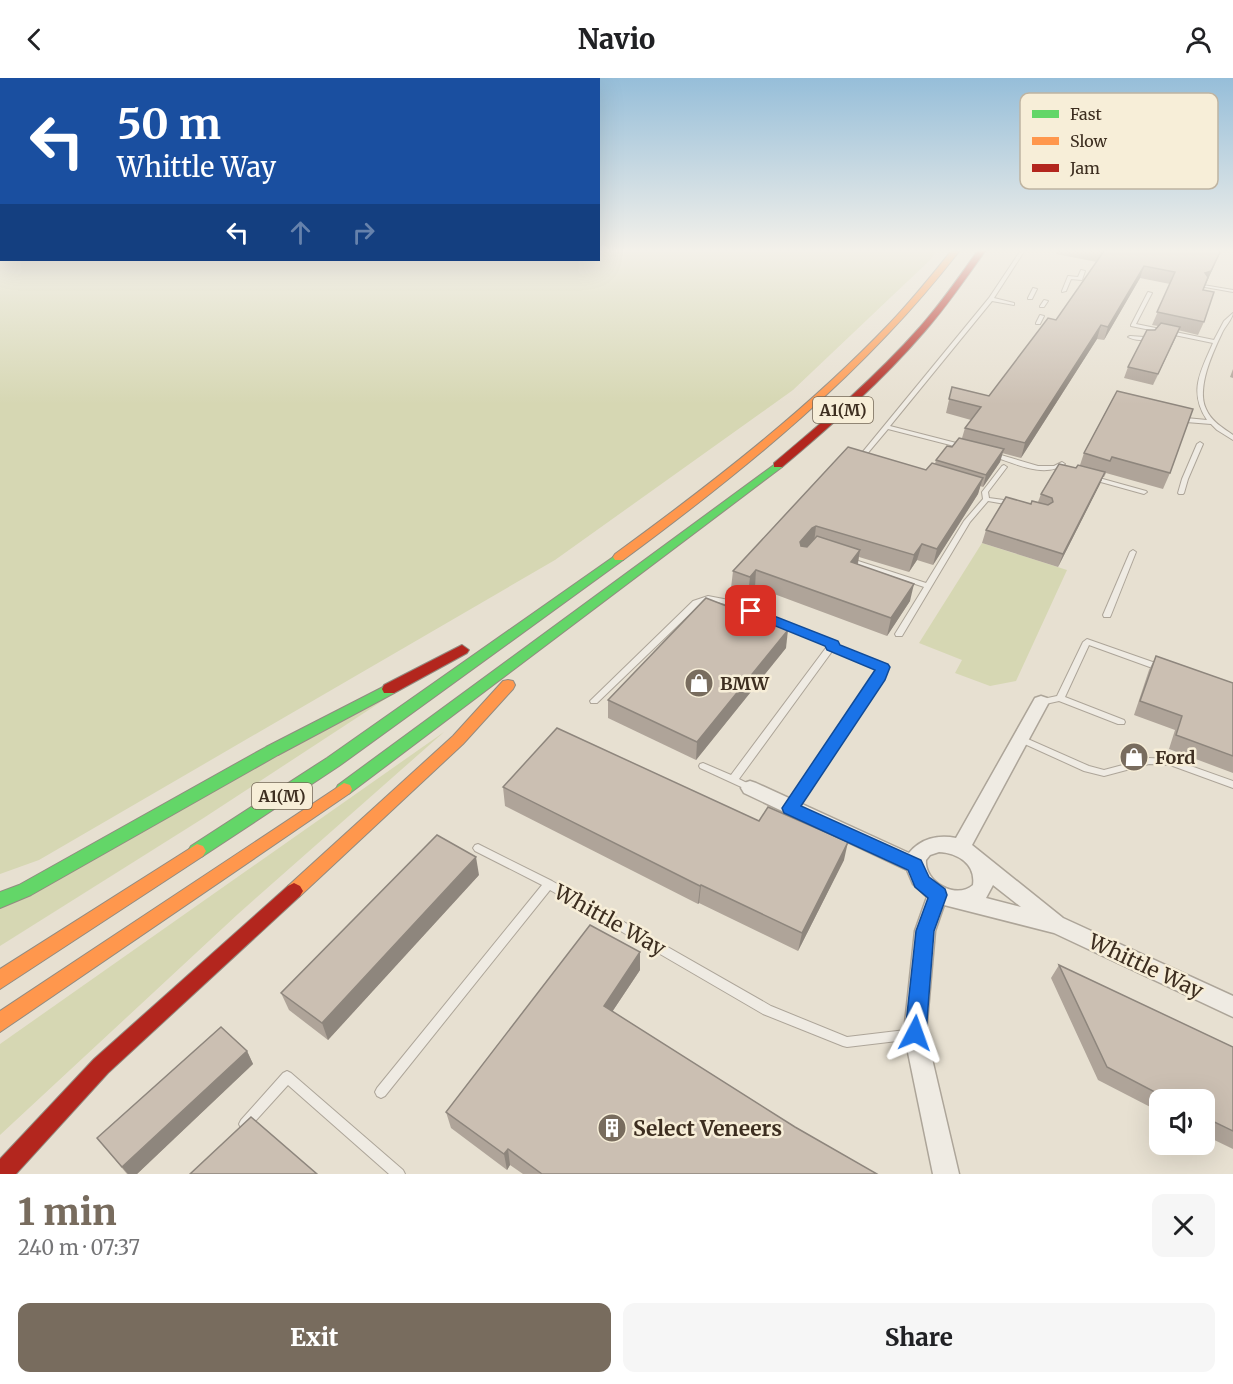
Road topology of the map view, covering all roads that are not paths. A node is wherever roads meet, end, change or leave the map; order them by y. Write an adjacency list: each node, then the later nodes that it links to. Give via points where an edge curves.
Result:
1 (912, 301): 33 (highway, A1(M), via 832,384 779,431 657,530)
2 (943, 301): 36 (highway, A1(M), via 866,390 807,443)
3 (989, 301): 17 (lane)
4 (1007, 301): 8 (lane, via 1013,302)
5 (1046, 301): 7 (lane)
6 (1146, 301): 12 (lane, via 1133,325)
7 (1042, 306)
8 (1009, 310)
9 (1233, 314): 14 (lane)
10 (1042, 316): 11 (lane)
11 (1038, 323)
12 (1154, 330): 13 (lane, via 1149,338); 14 (lane)
13 (1130, 337)
14 (1216, 342): 16 (lane, via 1198,389 1202,410)
15 (1186, 420): 16 (lane)
16 (1212, 422): 18 (lane)
17 (888, 427): 20 (lane); 22 (lane, via 864,456)
18 (1233, 438)
19 (1200, 444): 27 (lane)
20 (974, 449)
21 (985, 452): 24 (lane, via 1040,468 1059,466)
22 (874, 459)
23 (1004, 467): 28 (lane)
24 (1067, 471)
25 (1089, 477): 26 (lane)
26 (1144, 492)
27 (1181, 493)
28 (984, 494): 29 (lane); 32 (lane)
29 (1014, 504)
30 (1132, 552): 34 (lane)
31 (845, 558): 32 (lane)
32 (928, 586): 35 (lane)
33 (556, 600): 54 (highway, A1(M), via 272,751 25,890); 56 (highway, A1(M), via 333,762)
34 (1107, 615)
35 (899, 634)
36 (550, 639): 58 (highway, A1(M), via 359,779); 62 (highway, A1(M), via 458,740 101,1066)
37 (832, 647): 40 (lane, via 834,644 731,603 708,598 696,603); 45 (lane); 47 (lane, via 883,667)
38 (1166, 670): 39 (lane, via 1087,642)
39 (1060, 698): 41 (lane); 42 (lane)
40 (594, 701)
41 (1041, 702): 43 (street)
42 (1121, 722)
43 (1021, 739): 46 (lane, via 1104,773 1149,761 1171,762); 49 (street)
44 (703, 766): 45 (lane)
45 (741, 784): 47 (street)
46 (1233, 785)
47 (790, 808): 51 (street)
48 (478, 848): 52 (lane)
49 (960, 848): 50 (street, Whittle Way); 51 (street, via 948,844 929,846 921,850)
50 (978, 862): 53 (street, via 983,871 982,889 976,895); 55 (street, Whittle Way)
51 (915, 865): 53 (street, via 921,882)
52 (549, 884): 59 (lane, Whittle Way, via 767,1010 848,1042); 60 (lane, Whittle Way)
53 (949, 897): 55 (street, Whittle Way); 59 (street, via 925,931)
54 (0, 900)
55 (1058, 925): 57 (street, Whittle Way)
56 (0, 980)
57 (1233, 1007)
58 (0, 1022)
59 (915, 1033): 64 (street)
60 (381, 1092)
61 (239, 1130): 63 (lane, via 287,1077)
62 (1, 1174)
63 (399, 1174)
64 (946, 1174)

